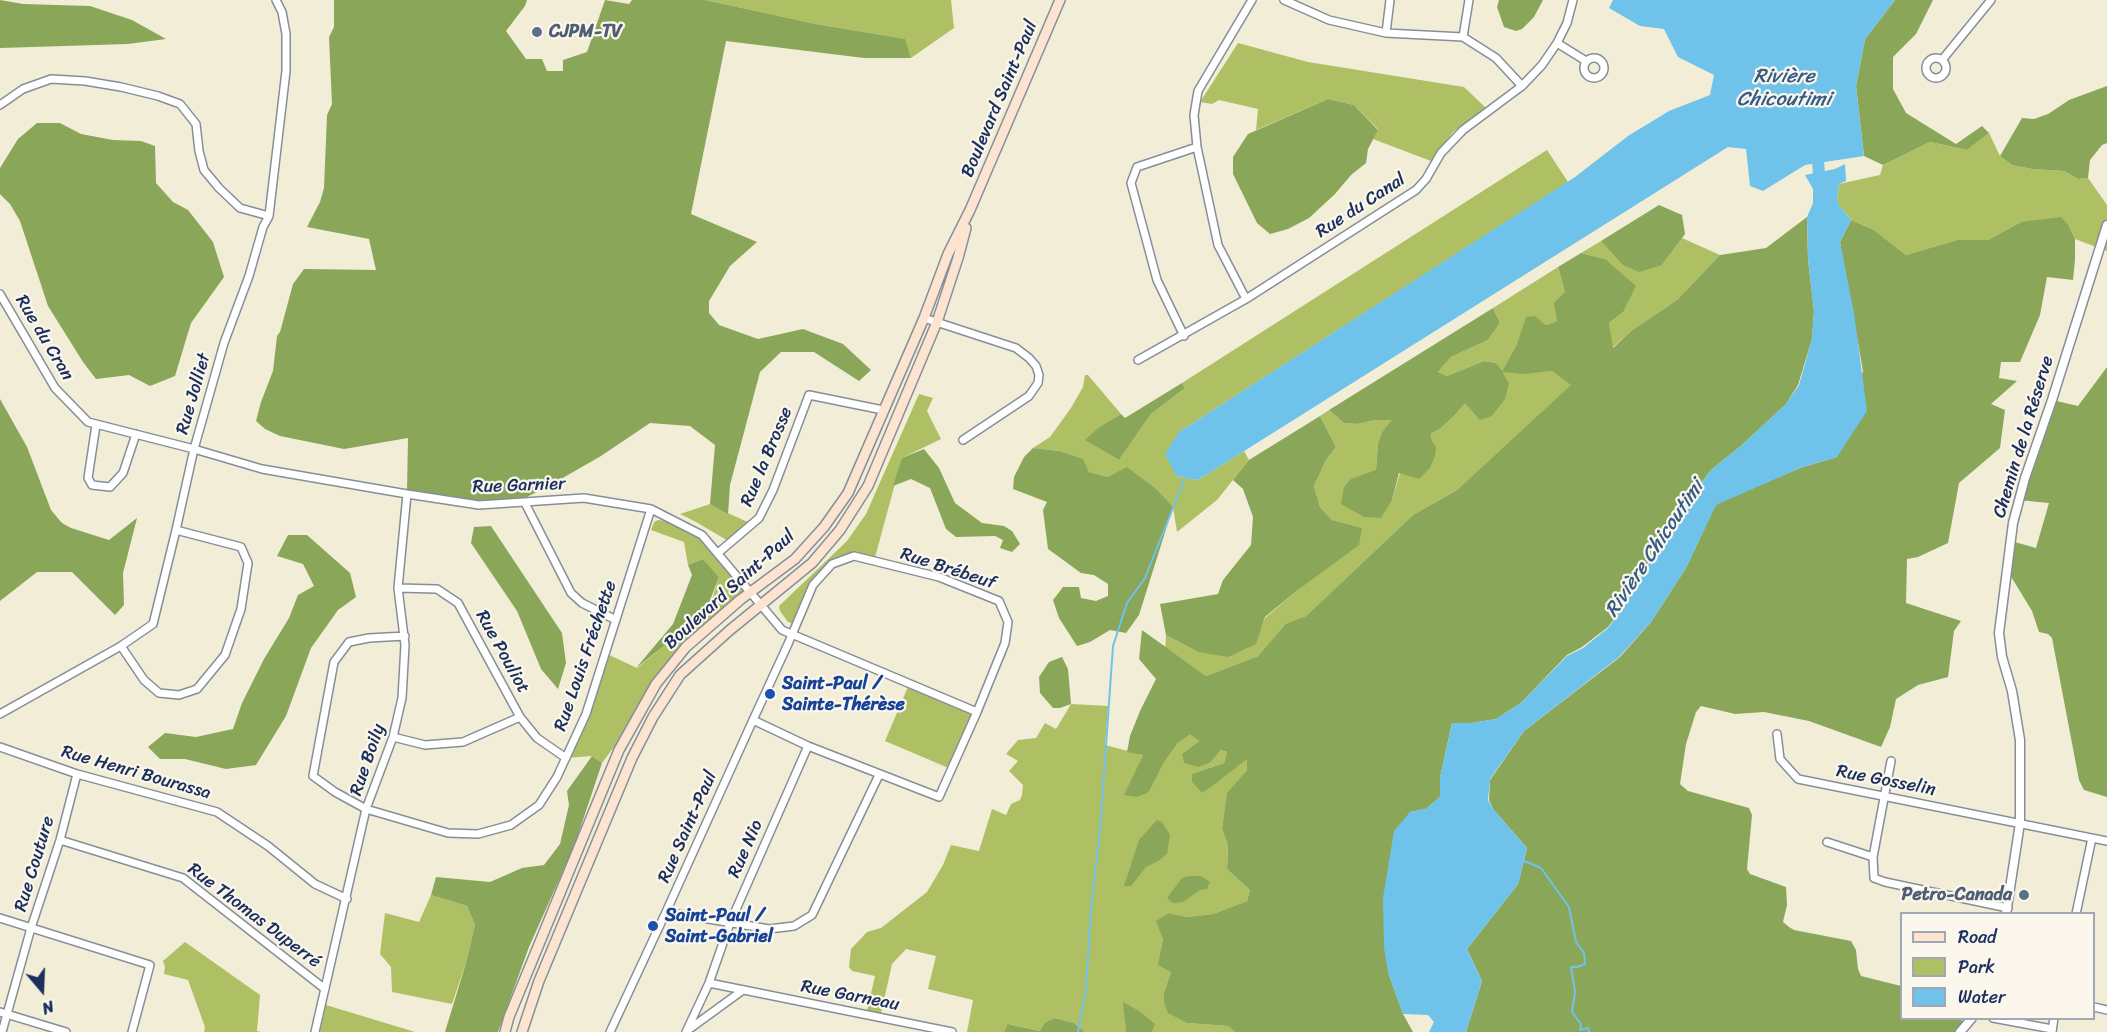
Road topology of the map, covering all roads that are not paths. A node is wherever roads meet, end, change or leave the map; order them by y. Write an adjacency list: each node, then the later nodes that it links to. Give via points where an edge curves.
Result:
1 (276, 0): 18 (street, Rue Jolliet, via 286,34 286,71)
2 (1060, 0): 17 (main road, Boulevard Saint-Paul)
3 (1252, 0): 16 (street, via 1198,91 1194,115)
4 (1284, 0): 9 (street, via 1329,20)
5 (1390, 0): 9 (street)
6 (1469, 0): 10 (street)
7 (1573, 0): 11 (street, Rue du Canal)
8 (1991, 0): 12 (street)
9 (1386, 33): 10 (street)
10 (1463, 37): 14 (street, via 1496,58)
11 (1557, 43): 13 (street); 14 (street, Rue du Canal)
12 (1942, 60)
13 (1586, 61)
14 (1522, 86): 21 (street, Rue du Canal, via 1463,129 1416,190)
15 (0, 105): 18 (street, via 23,89 51,80 94,82 180,104 196,124 204,170 240,208)
16 (1197, 147): 21 (street, via 1218,245); 24 (street, via 1137,167 1131,183 1157,280)
17 (970, 210): 22 (main road, Boulevard Saint-Paul); 23 (main road, Boulevard Saint-Paul)
18 (269, 216): 30 (street, Rue Jolliet, via 224,343)
19 (2107, 225): 57 (street, Chemin de la Réserve, via 2013,523 1999,633 2020,740)
20 (0, 294): 27 (street, Rue du Cran, via 55,388 88,422)
21 (1246, 299): 24 (street, Rue du Canal)
22 (924, 318): 23 (street); 26 (main road, Boulevard Saint-Paul)
23 (937, 322): 29 (street, via 1016,348 1036,366 1039,375 1029,396); 38 (main road, Boulevard Saint-Paul, via 868,486 840,530 812,563)
24 (1184, 336): 25 (street, Rue du Canal)
25 (1138, 360)
26 (883, 410): 35 (street, Rue la Brosse, via 809,395 759,518); 37 (main road, Boulevard Saint-Paul, via 848,493 824,527 795,559)
27 (96, 425): 28 (street, Rue du Cran); 28 (street, via 88,478 92,485 110,487 123,473)
28 (136, 434): 30 (street, Rue du Cran)
29 (963, 440)
30 (194, 448): 31 (street, Rue Garnier, via 262,469); 34 (street, Rue Jolliet)
31 (407, 494): 32 (street, Rue Garnier, via 479,505); 36 (street, Rue Boily)
32 (525, 503): 33 (street, Rue Garnier, via 584,498); 39 (street, via 571,593)
33 (651, 509): 35 (street, Rue Garnier, via 702,535); 39 (street, Rue Louis Fréchette)
34 (176, 530): 42 (street, Rue Jolliet, via 153,624); 42 (street, via 241,547 248,563 241,609 225,655 197,689 179,695 159,693 144,680)
35 (718, 553): 37 (street, Rue Garnier)
36 (398, 588): 41 (street, Rue Boily); 45 (street, Rue Pouliot, via 438,589 458,603)
37 (748, 591): 38 (street, Rue Garnier); 81 (main road, Boulevard Saint-Paul, via 686,647 656,684 625,741)
38 (760, 605): 40 (street, Rue Garnier, via 782,630); 82 (main road, Boulevard Saint-Paul, via 680,675 653,717 627,769 539,981)
39 (616, 620): 51 (street, Rue Louis Fréchette, via 586,714)
40 (792, 633): 43 (street, Rue Garnier); 43 (street, Rue Brébeuf, via 813,585 832,564 854,556 939,577 999,601 1008,622 1005,643); 46 (street, Rue Saint-Paul)
41 (405, 636): 48 (street, Rue Boily, via 402,698); 56 (street, Rue Louis Fréchette, via 349,642 333,662 313,776)
42 (121, 646): 44 (street, Rue Jolliet)
43 (977, 712): 54 (street, Rue Brébeuf, via 939,797)
44 (0, 714)
45 (520, 717): 48 (street, via 463,742 425,745); 51 (street, Rue Pouliot, via 537,738)
46 (753, 720): 49 (street); 65 (street, Rue Saint-Paul)
47 (1777, 734): 55 (street, Rue Gosselin, via 1780,759 1798,778)
48 (393, 737): 56 (street, Rue Boily)
49 (808, 746): 54 (street); 68 (street, Rue Nio)
50 (0, 747): 53 (street, Rue Henri Bourassa)
51 (566, 758): 56 (street, Rue Louis Fréchette, via 539,805 511,825 478,834 448,832)
52 (1892, 761): 55 (street)
53 (77, 774): 59 (street, Rue Couture); 63 (street, Rue Henri Bourassa, via 217,812 315,884)
54 (879, 775): 68 (street, via 812,915 794,926 769,929)
55 (1885, 796): 57 (street, Rue Gosselin); 62 (street)
56 (366, 809): 63 (street, Rue Boily)
57 (2019, 823): 58 (street, Rue Gosselin); 64 (street, Chemin de la Réserve)
58 (2092, 838): 60 (street, Rue Gosselin); 66 (street)
59 (60, 840): 69 (street, Rue Couture); 71 (street, Rue Thomas Duperré, via 183,878)
60 (2107, 841)
61 (1827, 842): 62 (street)
62 (1873, 857): 64 (street, via 1874,878)
63 (347, 899): 71 (street, Rue Boily)
64 (2007, 911)
65 (666, 912): 68 (street); 83 (street, Rue Saint-Paul)
66 (2076, 912)
67 (0, 918): 69 (street)
68 (730, 923): 70 (street, Rue Nio)
69 (31, 928): 73 (street, Rue Couture); 79 (street, via 150,965)
70 (709, 983): 72 (street, Rue Garneau); 84 (street, Rue Nio)
71 (325, 989): 80 (street, Rue Boily)
72 (743, 990): 84 (street); 85 (street, Rue Garneau)
73 (4, 1013): 77 (street, Rue Couture); 78 (street)
74 (1970, 1020): 86 (street)
75 (2002, 1020): 76 (street)
76 (2052, 1031)
77 (2, 1032)
78 (66, 1032)
79 (132, 1032)
80 (315, 1032)
81 (505, 1032)
82 (522, 1032)
83 (610, 1032)
84 (686, 1032)
85 (952, 1032)
86 (1960, 1032)

